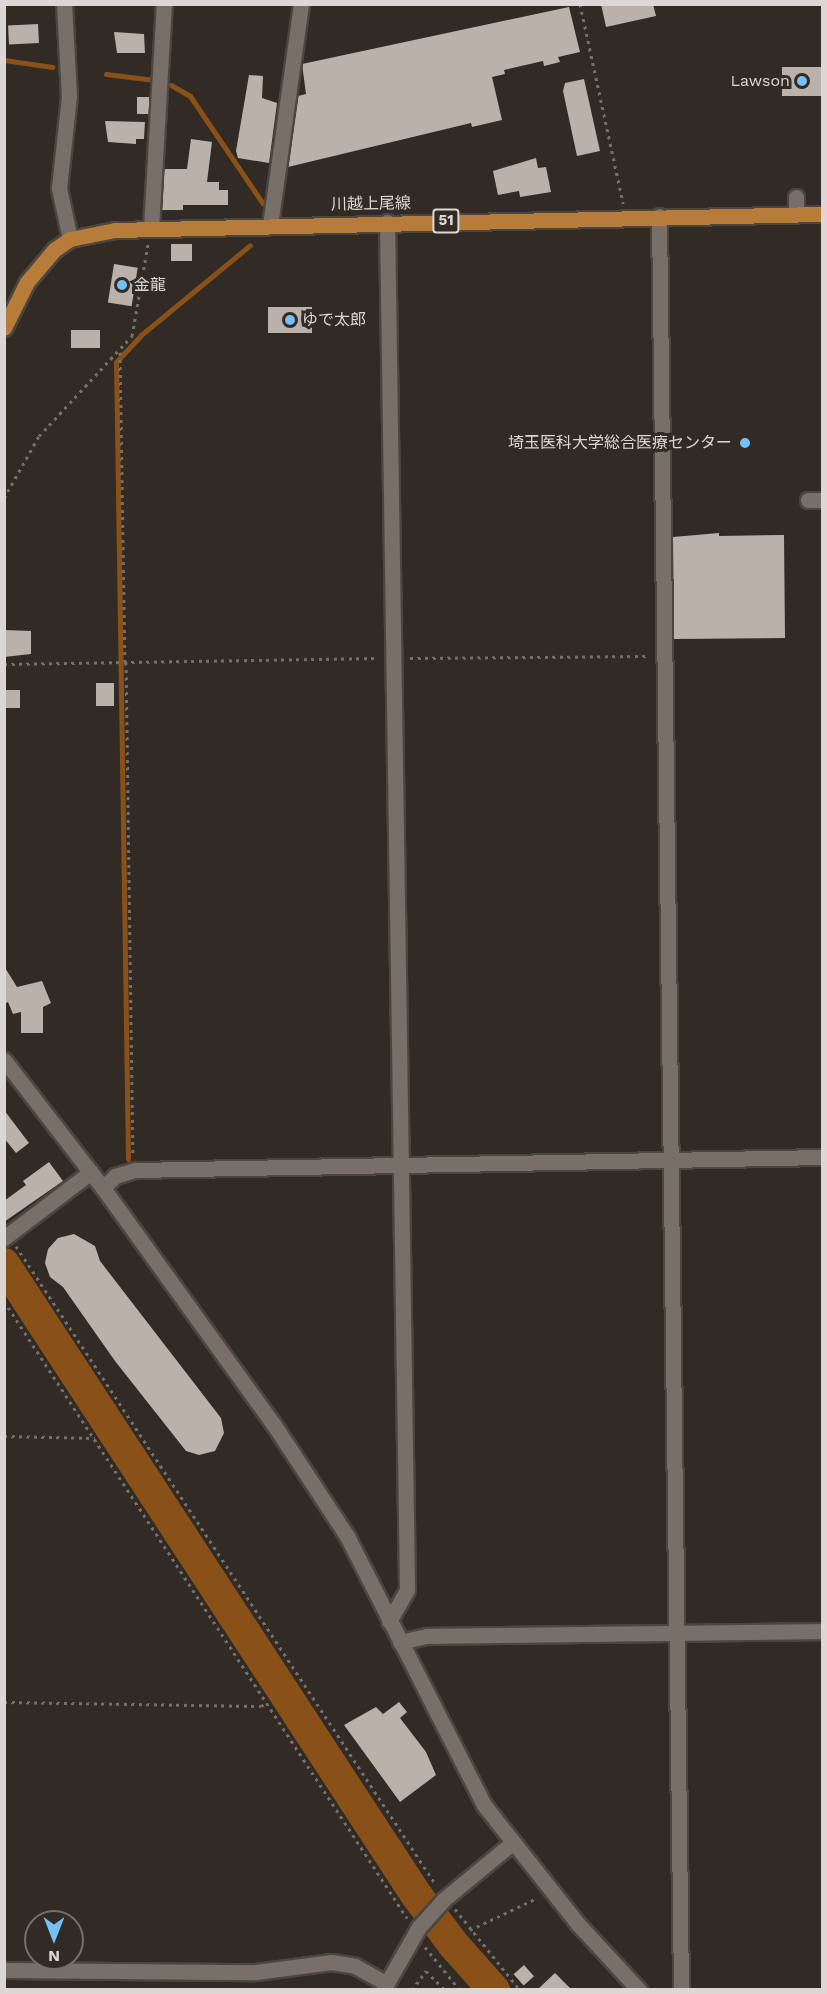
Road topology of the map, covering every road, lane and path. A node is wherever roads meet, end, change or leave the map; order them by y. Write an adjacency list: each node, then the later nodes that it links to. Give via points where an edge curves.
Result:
1 (64, 4): 13 (street, via 69,78 59,188)
2 (164, 4): 12 (street)
3 (301, 4): 11 (street)
4 (580, 4): 9 (path)
5 (796, 197): 6 (street)
6 (796, 214): 7 (main road, 川越上尾線 / 51); 8 (main road, 川越上尾線 / 51)
7 (822, 214)
8 (658, 216): 9 (main road, 川越上尾線 / 51); 17 (street)
9 (626, 217): 10 (main road, 川越上尾線 / 51)
10 (387, 222): 11 (main road, 川越上尾線 / 51); 18 (street)
11 (270, 225): 12 (main road, 川越上尾線 / 51)
12 (151, 228): 13 (main road, 川越上尾線 / 51); 15 (path, via 132,336)
13 (70, 239): 14 (main road, 川越上尾線 / 51, via 54,250 27,282)
14 (4, 328)
15 (120, 350): 16 (path, via 39,436); 19 (path)
16 (4, 498)
17 (663, 656): 18 (path); 23 (street)
18 (393, 658): 19 (path); 24 (street)
19 (126, 662): 20 (path); 25 (path)
20 (4, 664)
21 (4, 1059): 26 (street)
22 (822, 1157): 23 (street)
23 (668, 1160): 24 (street); 34 (street)
24 (400, 1164): 25 (street); 32 (street, via 407,1590)
25 (135, 1170): 27 (street, via 116,1176)
26 (91, 1172): 27 (street); 28 (street)
27 (103, 1188): 32 (street, via 274,1425 335,1517)
28 (6, 1237): 40 (path)
29 (4, 1301): 31 (path)
30 (4, 1436): 31 (path)
31 (94, 1438): 37 (path)
32 (389, 1621): 35 (street)
33 (822, 1631): 34 (street)
34 (676, 1634): 35 (street, via 427,1636); 50 (street)
35 (400, 1642): 38 (street, via 484,1805)
36 (4, 1702): 37 (path, via 261,1706)
37 (267, 1703): 41 (path)
38 (511, 1844): 39 (street); 40 (street)
39 (553, 1892): 42 (path); 49 (street)
40 (445, 1899): 41 (street); 42 (path)
41 (417, 1929): 44 (street); 47 (path)
42 (469, 1930): 48 (path)
43 (4, 1970): 44 (street, via 256,1972 331,1962 355,1966)
44 (384, 1986)
45 (412, 1989): 46 (path, via 426,1971)
46 (445, 1989)
47 (460, 1989)
48 (520, 1989)
49 (639, 1989)
50 (681, 1989)

